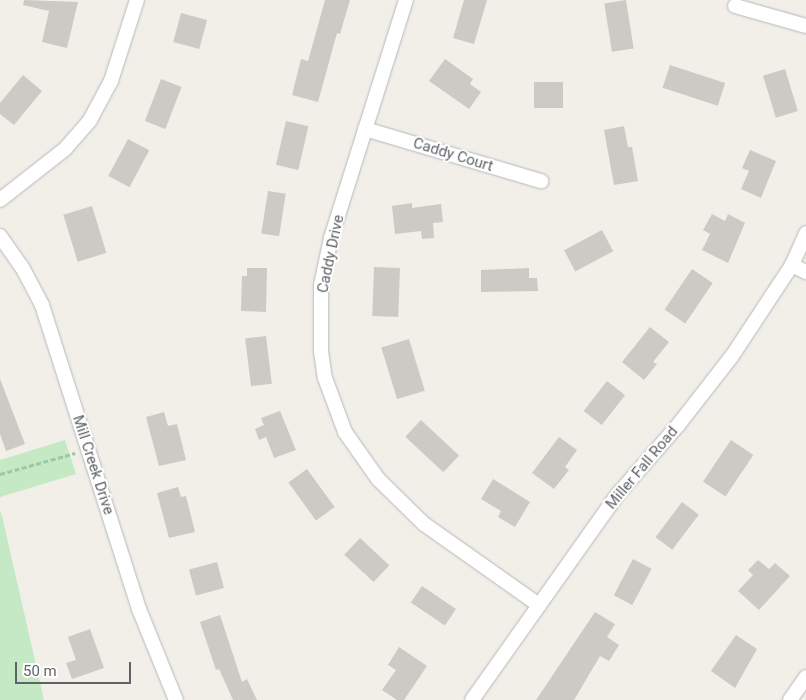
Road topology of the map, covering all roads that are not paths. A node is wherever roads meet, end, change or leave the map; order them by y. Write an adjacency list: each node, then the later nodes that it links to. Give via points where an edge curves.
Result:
1 (137, 0): 7 (street, via 111,81 90,120 65,149)
2 (406, 0): 5 (street, Caddy Drive)
3 (735, 6): 4 (street)
4 (806, 26)
5 (365, 129): 6 (street, Caddy Court); 12 (street, Caddy Drive, via 321,285 321,351 325,378 345,432 378,480 424,524)
6 (541, 181)
7 (0, 200)
8 (806, 233): 10 (street, Miller Fall Road)
9 (0, 236): 14 (street, Mill Creek Drive, via 22,267 42,305 139,609)
10 (792, 265): 11 (street); 12 (street, Miller Fall Road, via 732,356 618,494)
11 (806, 272)
12 (539, 605): 15 (street, Miller Fall Road)
13 (806, 677): 16 (street)
14 (176, 700)
15 (472, 700)
16 (790, 700)

